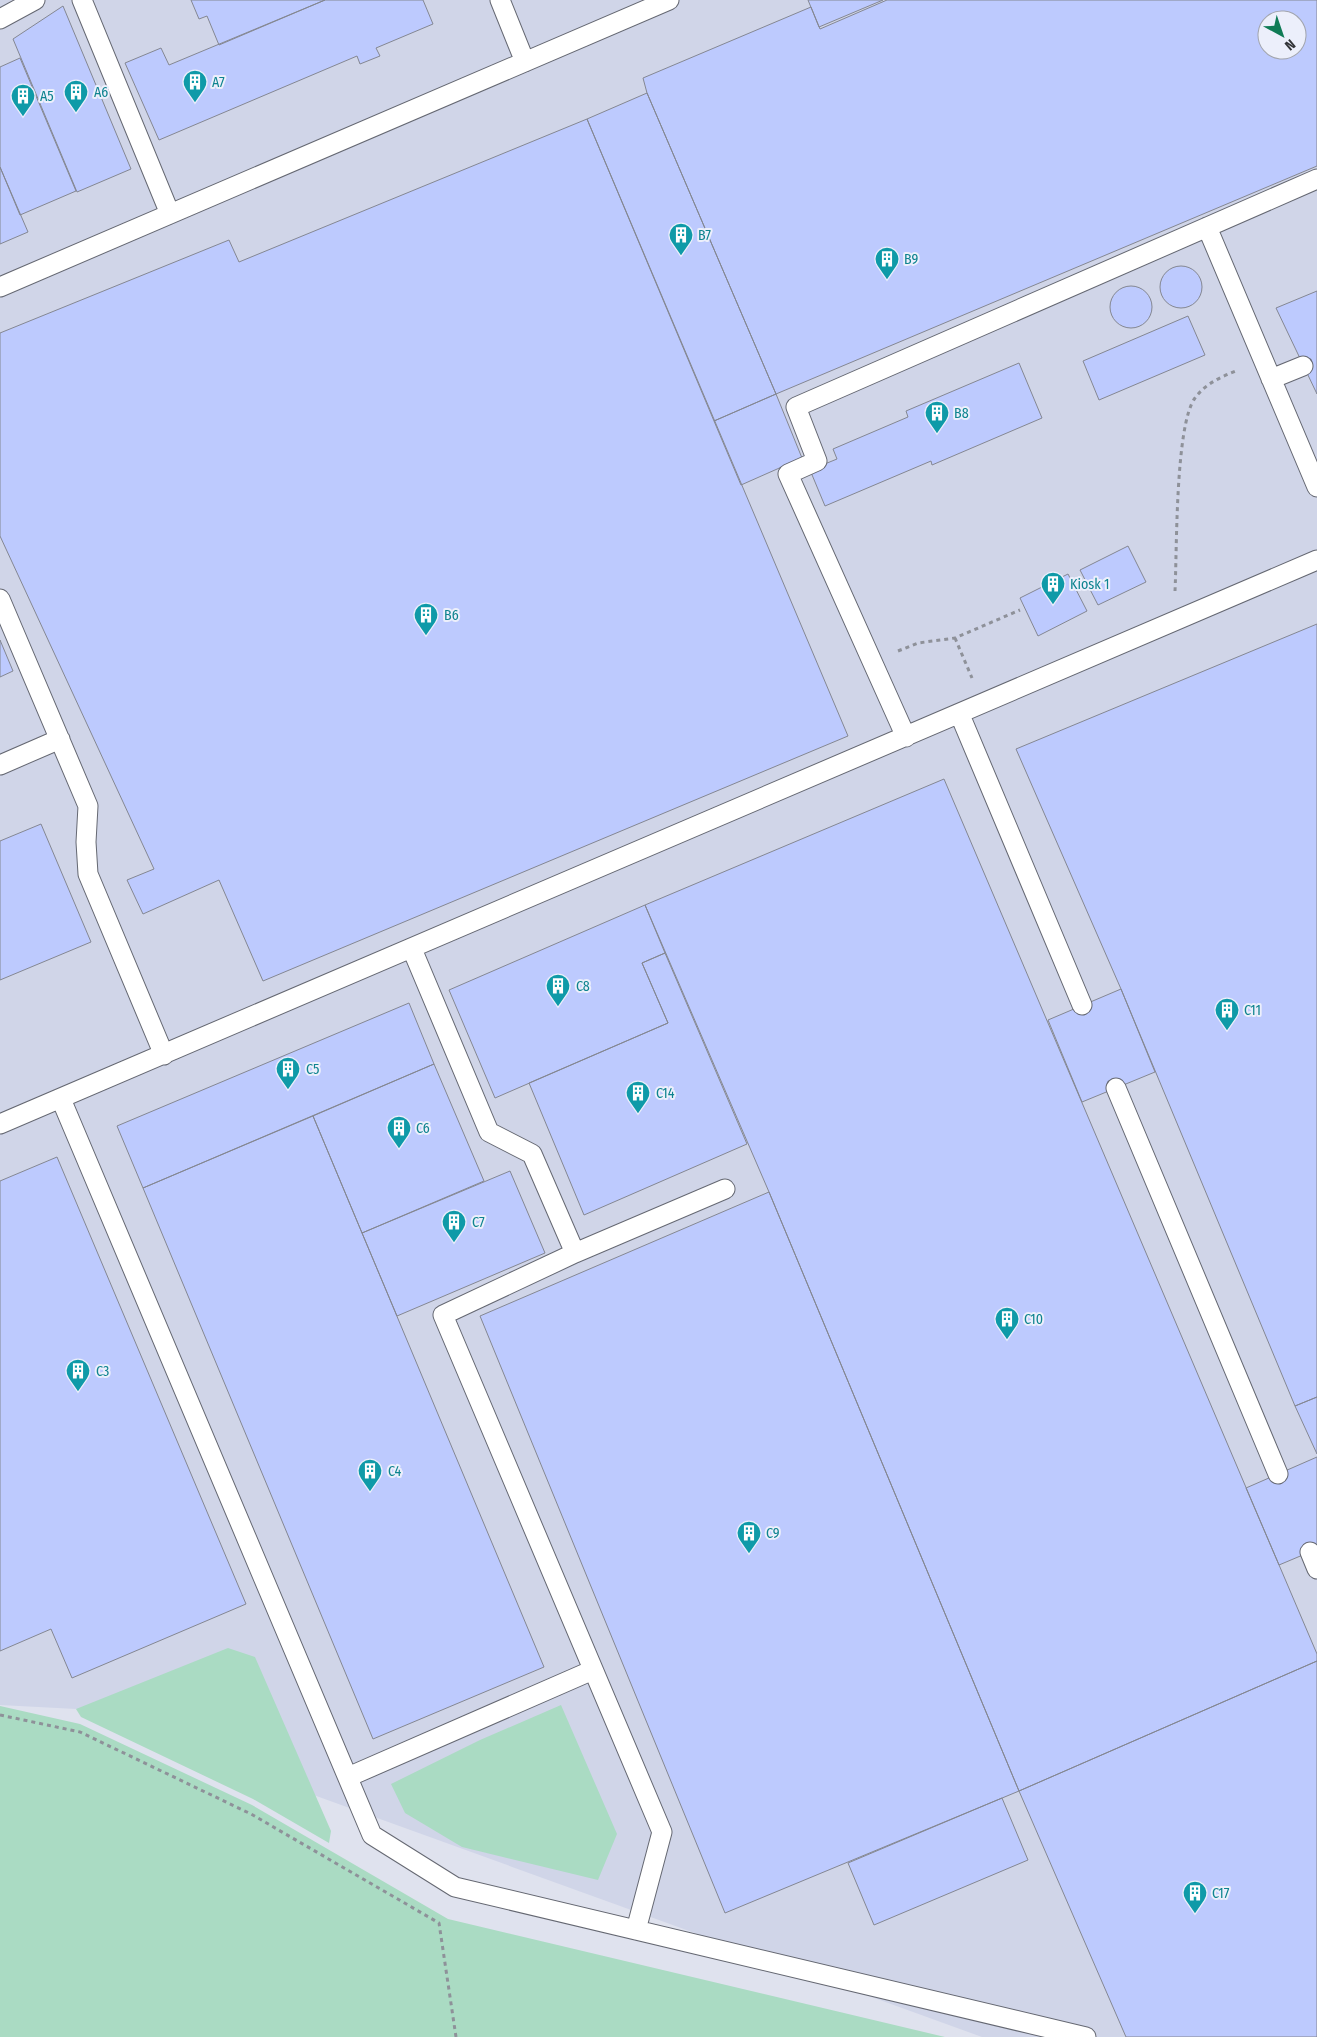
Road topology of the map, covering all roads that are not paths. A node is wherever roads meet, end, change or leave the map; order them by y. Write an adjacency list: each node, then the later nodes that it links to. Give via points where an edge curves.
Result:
1 (35, 0): 5 (lane)
2 (82, 0): 8 (lane)
3 (500, 0): 6 (lane)
4 (669, 0): 6 (lane)
5 (0, 19)
6 (525, 62): 8 (lane)
7 (1317, 180): 9 (lane)
8 (170, 214): 10 (lane)
9 (1207, 227): 12 (lane); 17 (lane, via 796,407 818,461 788,474)
10 (0, 287)
11 (1303, 366): 12 (lane)
12 (1271, 379): 13 (lane)
13 (1317, 486)
14 (1317, 560): 16 (lane)
15 (0, 600): 18 (lane)
16 (960, 715): 17 (lane); 21 (lane)
17 (906, 737): 20 (lane)
18 (60, 739): 19 (lane); 22 (lane, via 88,806 88,874)
19 (0, 765)
20 (412, 948): 22 (lane); 27 (lane, via 489,1132 532,1154)
21 (1082, 1005)
22 (164, 1055): 24 (lane)
23 (1116, 1088): 28 (lane)
24 (61, 1099): 25 (lane); 30 (lane)
25 (0, 1124)
26 (725, 1189): 27 (lane)
27 (575, 1253): 29 (lane, via 443,1315)
28 (1278, 1474)
29 (593, 1670): 30 (lane); 31 (lane, via 662,1832)
30 (348, 1777): 31 (lane, via 372,1835 455,1886)
31 (636, 1930): 32 (lane)
32 (1086, 2037)

